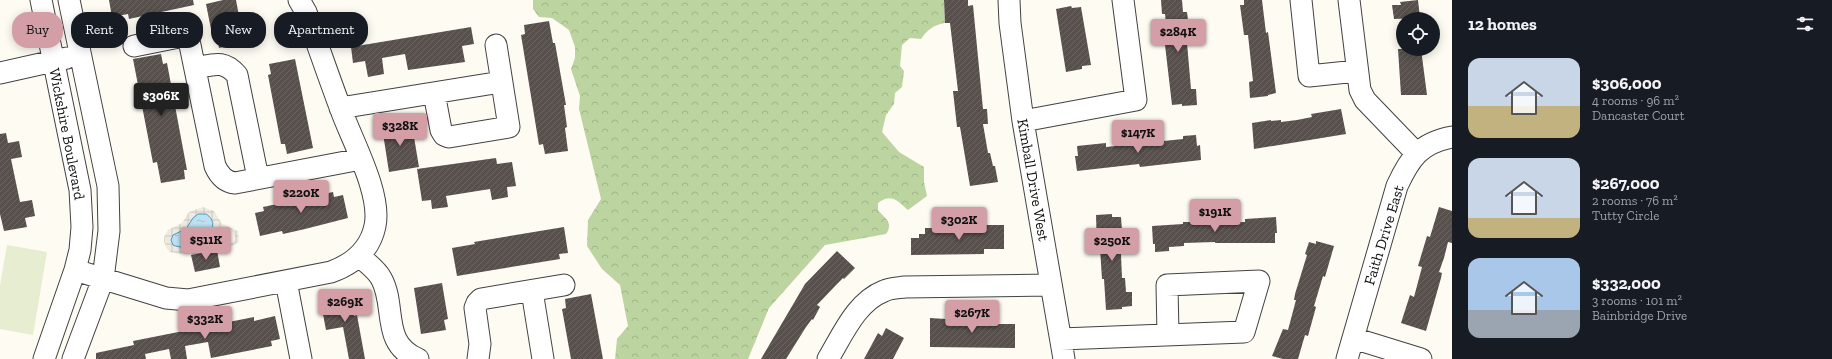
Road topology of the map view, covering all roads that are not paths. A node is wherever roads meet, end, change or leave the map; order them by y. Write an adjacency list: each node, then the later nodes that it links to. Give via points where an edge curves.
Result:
1 (41, 0): 11 (street, Wickshire Boulevard)
2 (69, 0): 10 (street, Wickshire Boulevard)
3 (1009, 0): 18 (street, Kimball Drive West)
4 (1123, 0): 18 (street, via 1136,100)
5 (1301, 0): 13 (street, via 1308,76)
6 (1349, 0): 13 (street)
7 (305, 4): 17 (street)
8 (496, 45): 15 (street)
9 (134, 46): 12 (street, via 179,37 190,45)
10 (80, 56): 11 (street); 25 (street, Wickshire Boulevard, via 108,186 108,231)
11 (53, 61): 14 (street); 24 (street, Wickshire Boulevard, via 80,190 82,226)
12 (195, 68): 22 (street, via 220,64 230,67 237,75); 22 (street, via 218,173 228,182 235,183)
13 (1357, 71): 20 (street, via 1360,90 1365,100)
14 (0, 72)
15 (501, 82): 16 (street); 16 (street, via 509,127 449,137 441,130)
16 (434, 93): 17 (street)
17 (340, 108): 21 (street)
18 (1023, 121): 28 (street, Kimball Drive West)
19 (1452, 137): 20 (street, Faith Drive East, via 1430,144)
20 (1416, 153): 31 (street, Faith Drive East, via 1397,186)
21 (361, 159): 22 (street); 23 (street, via 375,201 376,215 372,235)
22 (258, 178)
23 (359, 256): 26 (street, via 331,272); 36 (street, via 381,278 393,335 398,343)
24 (75, 270): 25 (street); 33 (street, Wickshire Boulevard)
25 (103, 279): 26 (street, via 177,300); 34 (street, Wickshire Boulevard)
26 (286, 281): 35 (street)
27 (564, 285): 29 (street)
28 (1051, 285): 32 (street, Kimball Drive West); 39 (street, via 905,287 885,290 869,298 858,310)
29 (532, 291): 37 (street, via 481,299 477,303 474,308 480,344); 38 (street)
30 (1168, 334): 30 (street, via 1244,332 1259,281 1167,285); 32 (street)
31 (1353, 338): 40 (street, Faith Drive East); 41 (street)
32 (1063, 349)
33 (44, 359)
34 (73, 359)
35 (301, 359)
36 (418, 359)
37 (478, 359)
38 (543, 359)
39 (828, 359)
40 (1346, 359)
41 (1421, 359)

